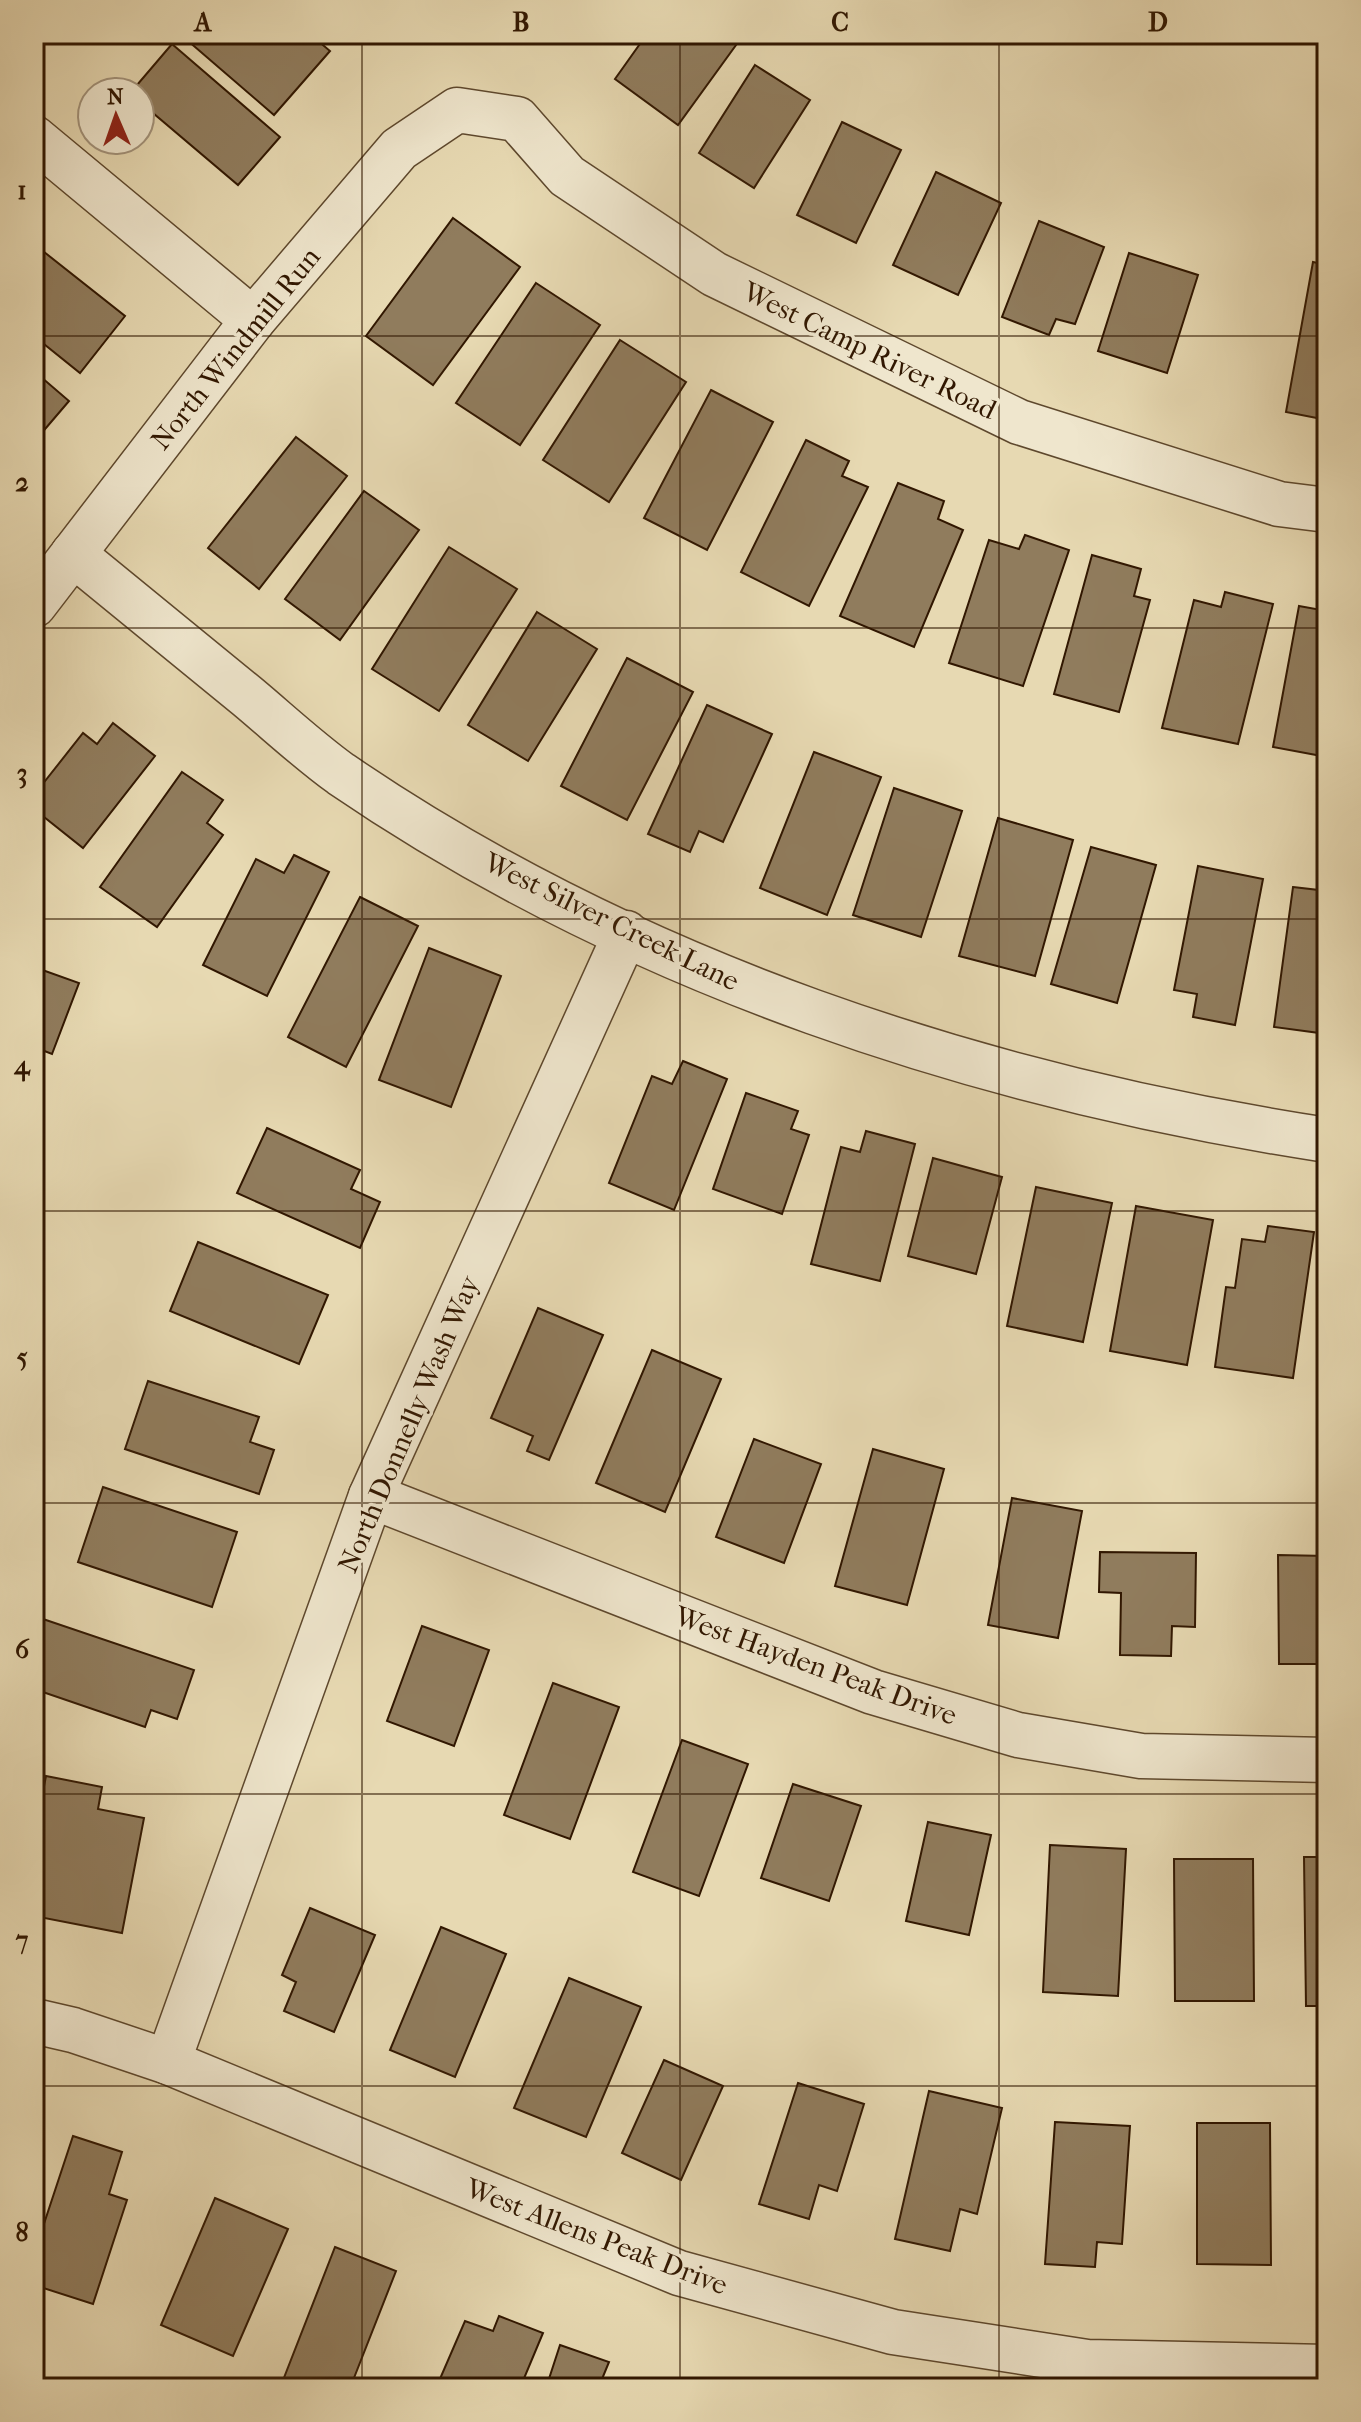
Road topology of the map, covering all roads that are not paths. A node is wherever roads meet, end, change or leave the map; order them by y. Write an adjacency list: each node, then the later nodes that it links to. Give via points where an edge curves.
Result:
1 (457, 110): 3 (street, North Windmill Run, via 399,149); 4 (street, West Camp River Road, via 517,119 567,176 714,274 1019,422 1279,504)
2 (34, 138): 3 (street)
3 (253, 320): 5 (street, North Windmill Run)
4 (1327, 510)
5 (73, 554): 6 (street, North Windmill Run); 7 (street, West Silver Creek Lane, via 340,773 517,881)
6 (34, 605)
7 (626, 933): 8 (street, West Silver Creek Lane, via 694,967 900,1041 1072,1090); 9 (street, North Donnelly Wash Way)
8 (1327, 1140)
9 (371, 1496): 10 (street, West Hayden Peak Drive, via 873,1692 1018,1735 1141,1756); 12 (street, North Donnelly Wash Way)
10 (1327, 1760)
11 (34, 2021): 12 (street, West Allens Peak Drive)
12 (168, 2062): 13 (street, West Allens Peak Drive, via 679,2273 893,2332 1087,2362)
13 (1327, 2367)

